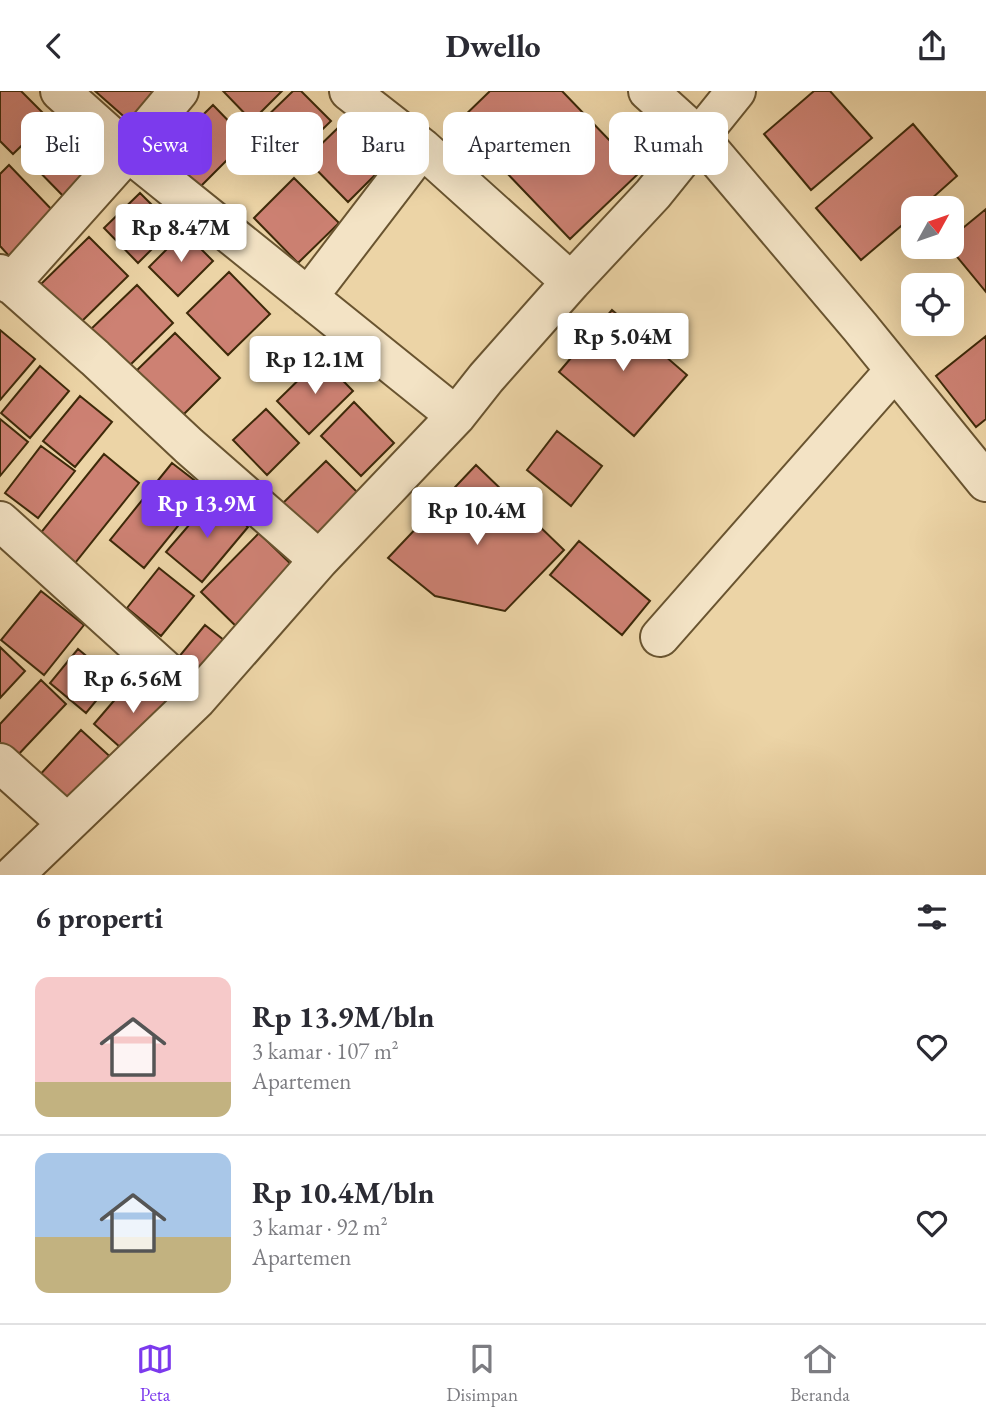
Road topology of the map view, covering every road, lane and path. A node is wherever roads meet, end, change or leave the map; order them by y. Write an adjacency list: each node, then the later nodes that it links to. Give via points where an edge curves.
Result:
1 (60, 91): 10 (street)
2 (179, 91): 6 (street)
3 (349, 91): 7 (street)
4 (648, 91): 8 (street)
5 (736, 91): 9 (street)
6 (161, 112)
7 (376, 112)
8 (671, 112)
9 (719, 112)
10 (118, 143)
11 (429, 154): 18 (street)
12 (118, 162): 17 (street)
13 (728, 171): 20 (street)
14 (157, 175): 19 (street)
15 (401, 175): 19 (street)
16 (668, 175): 18 (street)
17 (5, 279): 24 (street)
18 (571, 282): 21 (street)
19 (308, 297): 21 (street)
20 (895, 370): 22 (street); 25 (street)
21 (456, 416): 24 (street)
22 (986, 482)
23 (0, 521): 26 (street)
24 (319, 559): 26 (street)
25 (660, 637)
26 (197, 699): 28 (street)
27 (0, 763): 28 (street)
28 (67, 823): 29 (street)
29 (14, 875)

